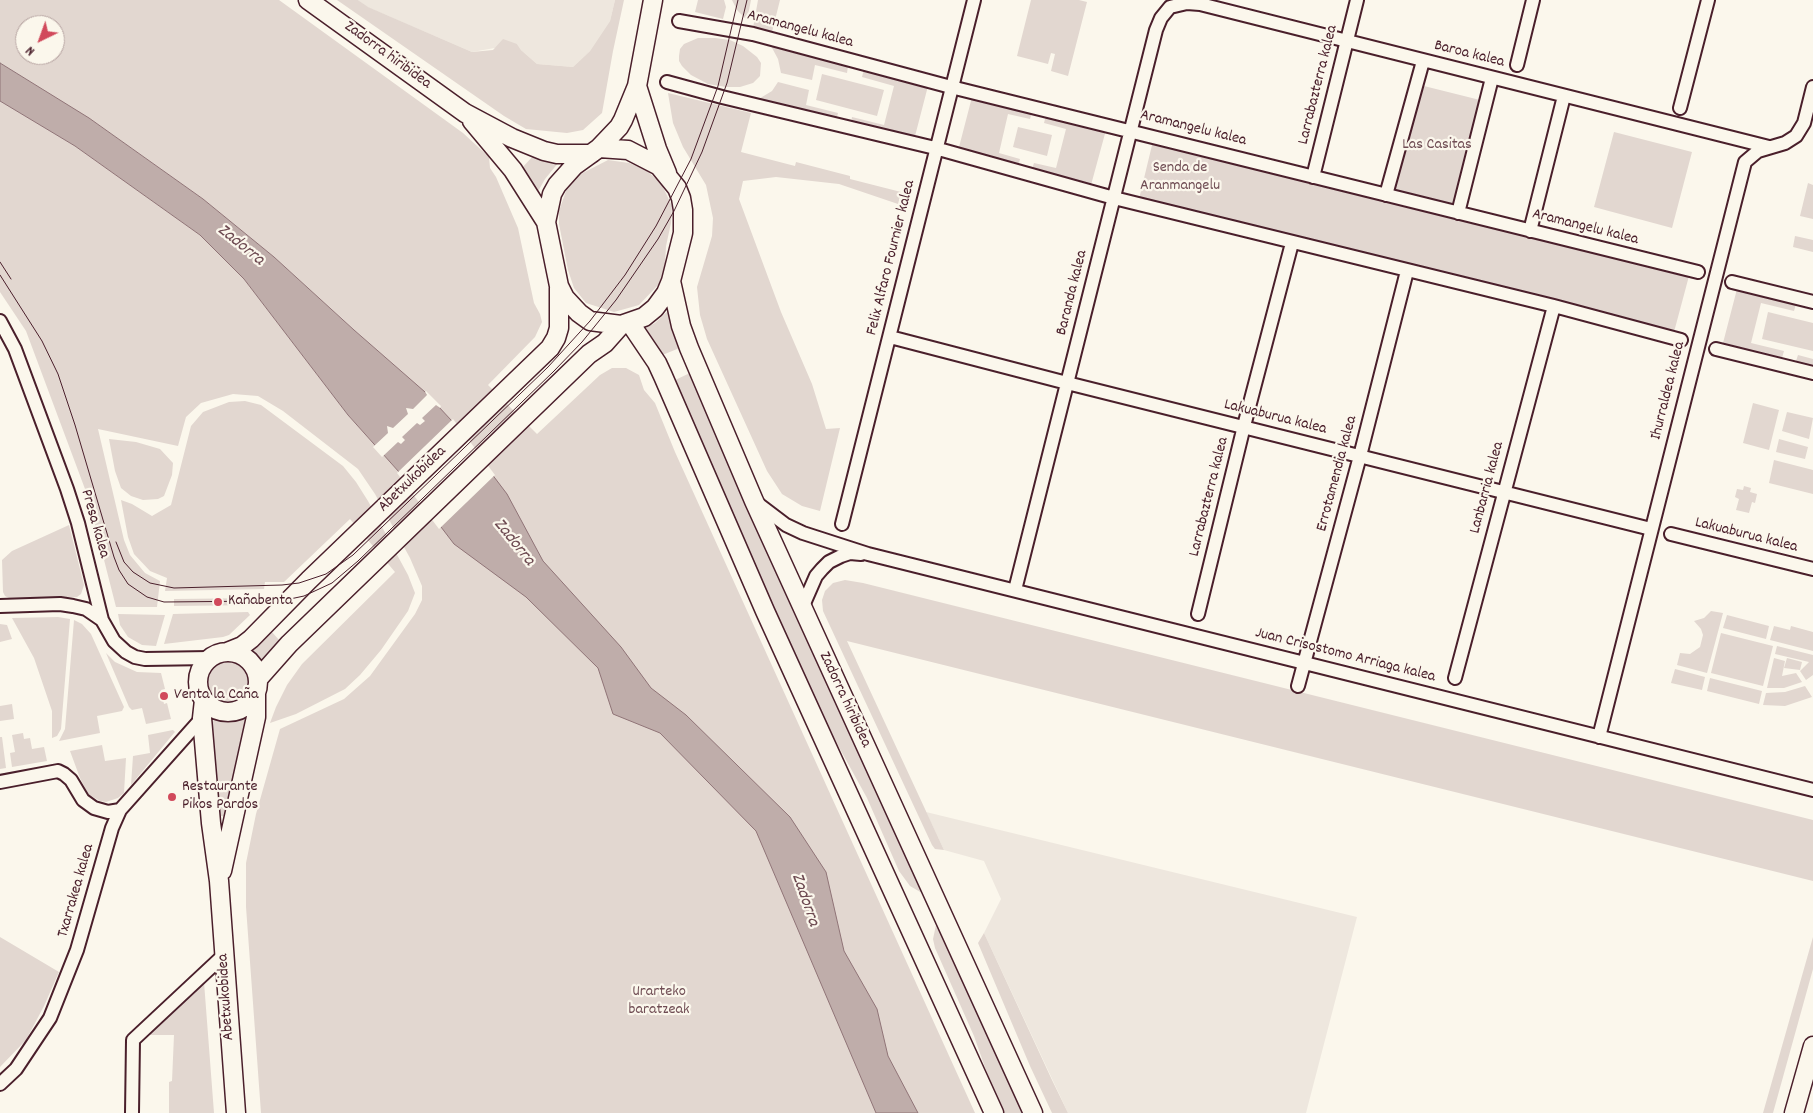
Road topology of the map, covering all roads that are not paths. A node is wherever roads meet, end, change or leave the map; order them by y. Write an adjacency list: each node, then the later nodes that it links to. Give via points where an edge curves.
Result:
1 (308, 0): 20 (main road, Zadorra hiribidea)
2 (653, 0): 15 (main road)
3 (974, 0): 16 (street, Felix Alfaro Fournier kalea)
4 (1357, 0): 10 (street, Larrabazterra kalea)
5 (1532, 0): 12 (street)
6 (1708, 0): 19 (street)
7 (1166, 3): 8 (street, Baroa kalea); 21 (street, Baranda kalea)
8 (1232, 6): 10 (street, Baroa kalea)
9 (679, 21): 16 (street, Aramangelu kalea, via 753,34)
10 (1347, 41): 11 (street, Baroa kalea); 25 (street, Larrabazterra kalea)
11 (1423, 60): 13 (street, Baroa kalea); 27 (street)
12 (1517, 65)
13 (1492, 78): 18 (street, Baroa kalea); 29 (street)
14 (667, 82): 23 (street)
15 (637, 86): 24 (main road, via 619,127); 26 (main road)
16 (951, 87): 21 (street, Aramangelu kalea); 23 (street, Felix Alfaro Fournier kalea)
17 (1813, 87): 22 (street, Ihurraldea kalea, via 1804,123 1796,136)
18 (1564, 96): 22 (street, Baroa kalea); 31 (street)
19 (1680, 108)
20 (466, 113): 24 (main road, Zadorra hiribidea, via 544,151 557,154); 30 (main road, Zadorra hiribidea, via 508,163)
21 (1131, 130): 25 (street, Aramangelu kalea); 28 (street, Baranda kalea)
22 (1770, 147): 52 (street, Ihurraldea kalea, via 1758,151 1745,162)
23 (936, 148): 28 (street); 42 (street, Felix Alfaro Fournier kalea)
24 (595, 151): 26 (main road, Zadorra hiribidea, via 628,150 659,166); 30 (main road, Zadorra hiribidea, via 574,166 557,185)
25 (1313, 177): 27 (street, Aramangelu kalea)
26 (670, 178): 35 (main road, Zadorra hiribidea, via 683,210 683,233)
27 (1386, 196): 29 (street, Aramangelu kalea)
28 (1114, 198): 32 (street); 46 (street, Baranda kalea)
29 (1458, 214): 31 (street, Aramangelu kalea)
30 (546, 222): 37 (main road, Zadorra hiribidea)
31 (1530, 231): 34 (street, Aramangelu kalea)
32 (1292, 243): 33 (street); 47 (street, Larrabazterra kalea)
33 (1407, 271): 39 (street); 48 (street, Errotamendia kalea)
34 (1698, 272)
35 (671, 281): 41 (main road, Zadorra hiribidea, via 655,308 644,317); 50 (main road, Zadorra hiribidea, via 681,326)
36 (1732, 282): 38 (street)
37 (559, 286): 41 (main road, Zadorra hiribidea, via 564,298 590,321); 61 (main road, Abetxukobidea, via 560,317 556,338 550,348 251,638)
38 (1813, 302)
39 (1554, 306): 43 (street); 49 (street, Lanbarria kalea)
40 (0, 321): 60 (street, Presa kalea, via 15,350 67,489)
41 (625, 324): 65 (main road, Abetxukobidea, via 532,408 289,644); 79 (main road, via 657,363 765,611)
42 (890, 337): 46 (street, Lakuaburua kalea); 51 (street, Felix Alfaro Fournier kalea)
43 (1681, 340)
44 (1716, 349): 45 (street)
45 (1813, 373)
46 (1067, 383): 47 (street, Lakuaburua kalea); 56 (street, Baranda kalea)
47 (1244, 426): 48 (street, Lakuaburua kalea); 59 (street, Larrabazterra kalea)
48 (1360, 456): 49 (street, Lakuaburua kalea); 63 (street, Errotamendia kalea)
49 (1503, 492): 52 (street, Lakuaburua kalea); 64 (street, Lanbarria kalea)
50 (754, 501): 54 (street, Juan Crisostomo Arriaga kalea, via 786,525 803,533); 58 (main road, Zadorra hiribidea)
51 (842, 524)
52 (1652, 529): 69 (street, Ihurraldea kalea)
53 (1671, 534): 55 (street, Lakuaburua kalea)
54 (868, 554): 56 (street, Juan Crisostomo Arriaga kalea); 58 (street, Juan Crisostomo Arriaga kalea, via 850,554 829,562 816,576)
55 (1813, 569)
56 (1015, 590): 63 (street, Juan Crisostomo Arriaga kalea)
57 (0, 606): 60 (street, via 60,604 86,609)
58 (802, 608): 80 (main road, Zadorra hiribidea)
59 (1198, 614)
60 (102, 620): 62 (street, Presa kalea, via 114,641 135,657 162,660)
61 (227, 652): 62 (main road); 65 (main road, via 247,659 256,671)
62 (210, 658): 67 (main road, via 198,680)
63 (1304, 662): 66 (street, Errotamendia kalea); 69 (street, Juan Crisostomo Arriaga kalea)
64 (1455, 678)
65 (257, 686): 67 (main road, via 248,705 231,712 214,709); 73 (main road, Abetxukobidea, via 256,717)
66 (1298, 686)
67 (204, 700): 68 (main road, Abetxukobidea)
68 (202, 718): 72 (street, Txarrakea kalea); 73 (main road, Abetxukobidea, via 211,823)
69 (1599, 737): 71 (street, Juan Crisostomo Arriaga kalea)
70 (0, 782): 72 (street, via 58,771 71,780 83,800 94,808 108,812)
71 (1813, 790)
72 (120, 810): 76 (street, Txarrakea kalea, via 77,950 50,1018 16,1068)
73 (220, 881): 74 (main road, Abetxukobidea)
74 (224, 955): 77 (street, via 133,1040); 78 (main road, Abetxukobidea)
75 (1813, 1046): 81 (main road)
76 (0, 1084)
77 (132, 1113)
78 (236, 1113)
79 (994, 1113)
80 (1033, 1113)
81 (1794, 1113)

